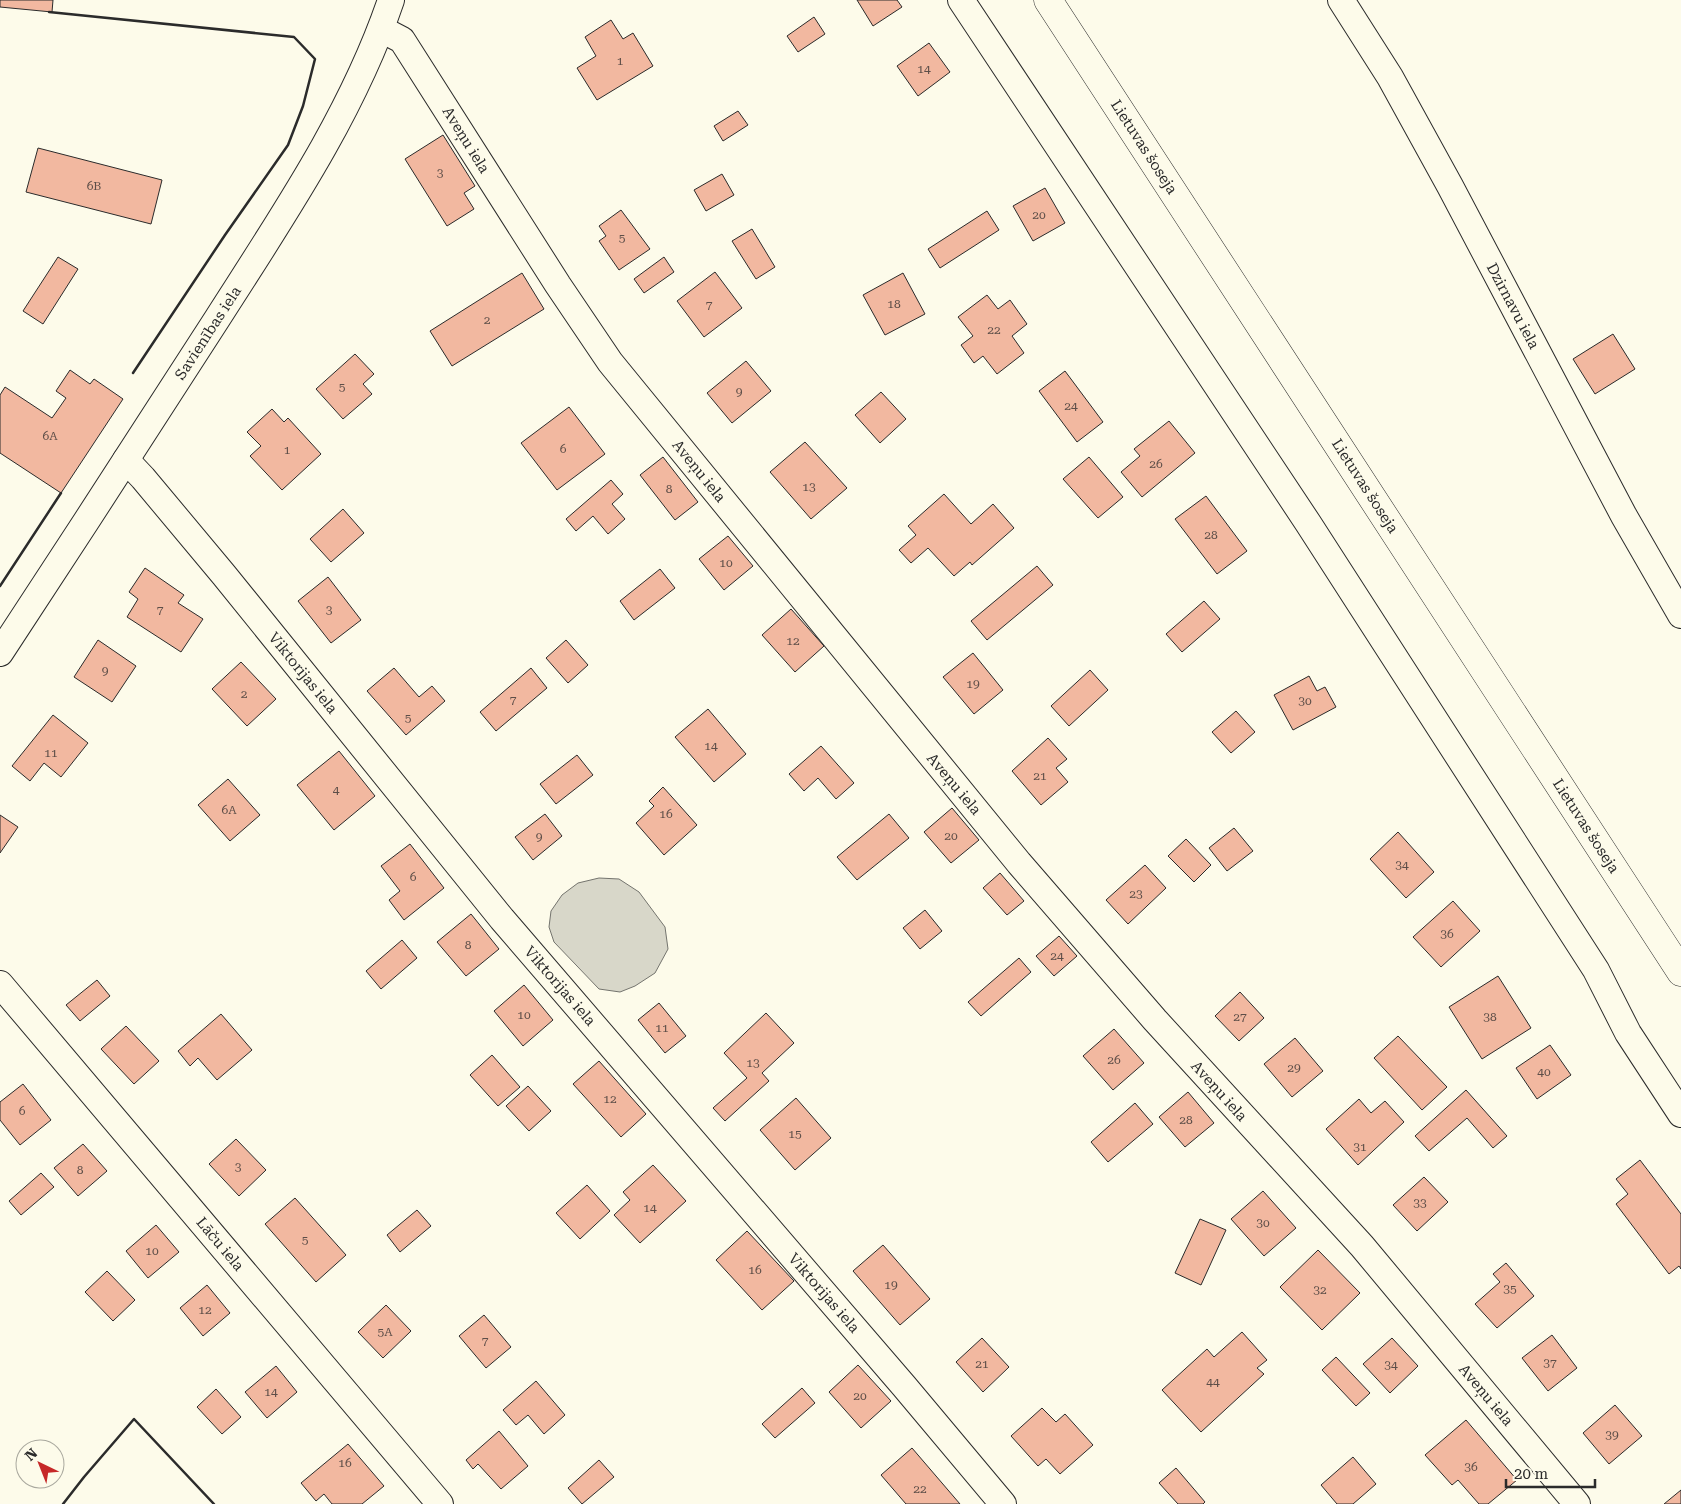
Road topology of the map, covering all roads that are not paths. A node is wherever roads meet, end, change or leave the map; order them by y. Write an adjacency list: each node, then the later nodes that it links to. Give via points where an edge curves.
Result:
1 (391, 0): 5 (street, Savienības iela)
2 (962, 0): 11 (street, via 1319,540 1596,970 1628,1033)
3 (1048, 0): 9 (main road, Lietuvas šoseja)
4 (1341, 0): 7 (street, Dzirnavu iela, via 1390,77 1624,516)
5 (381, 29): 6 (street, Savienības iela, via 338,121 303,183); 14 (street, Aveņu iela, via 402,40 610,362 1019,863 1155,1020 1362,1246)
6 (126, 460): 8 (street, Savienības iela); 13 (street, Viktorijas iela, via 212,560 502,920)
7 (1681, 615)
8 (0, 653)
9 (1681, 972)
10 (0, 984): 12 (street, Lāču iela)
11 (1681, 1114)
12 (440, 1504)
13 (1003, 1504)
14 (1577, 1504)

